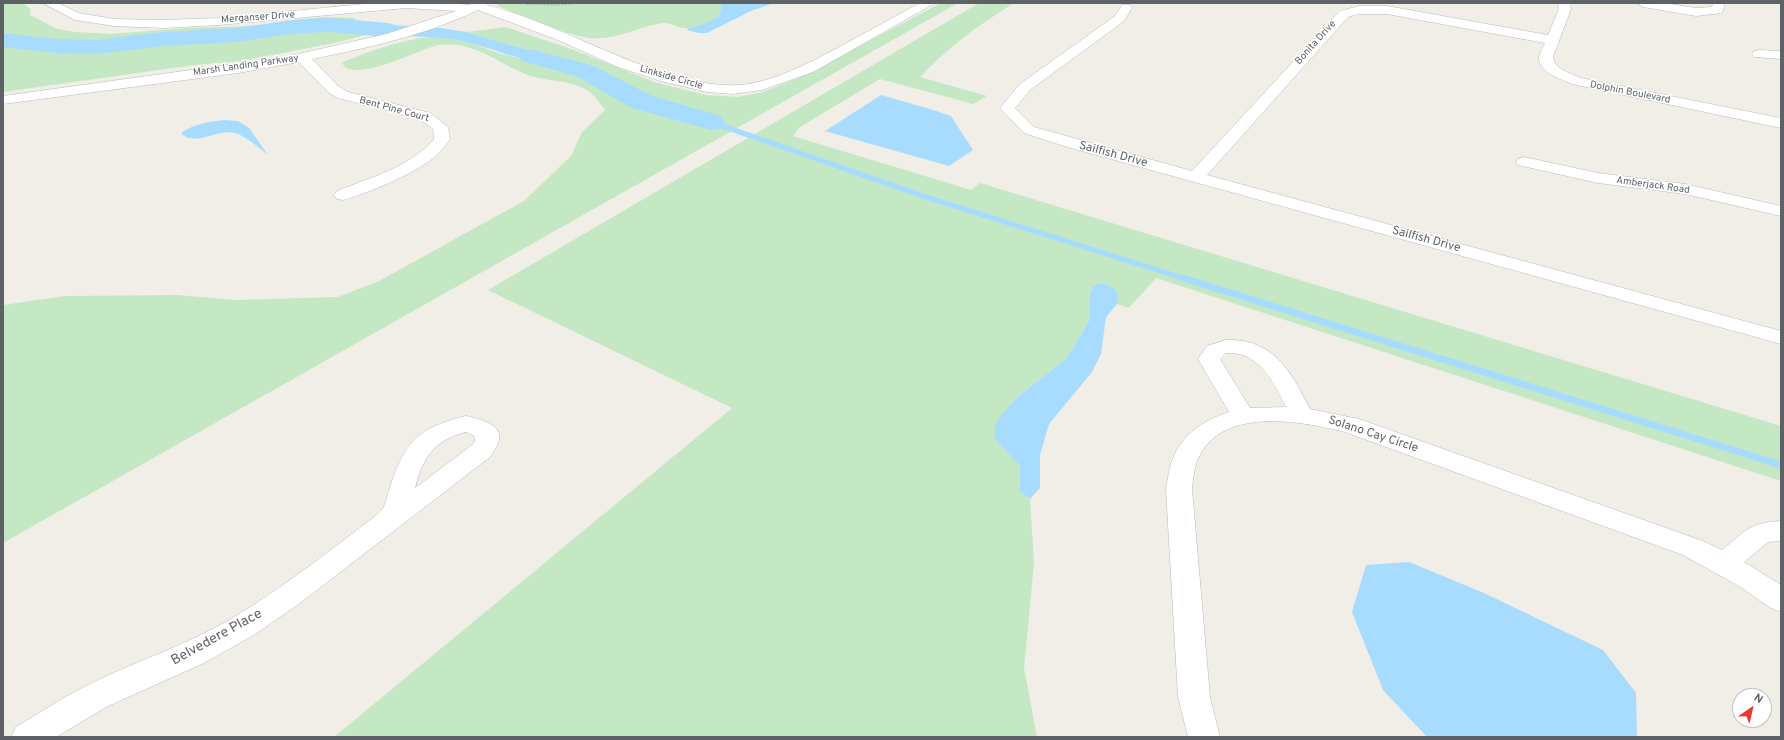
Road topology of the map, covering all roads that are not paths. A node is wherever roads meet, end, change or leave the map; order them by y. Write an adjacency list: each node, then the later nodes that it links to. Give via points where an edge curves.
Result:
1 (49, 3): 6 (street, Merganser Drive, via 62,12 73,15 142,23 267,19 406,4)
2 (929, 3): 6 (street, Linkside Circle, via 793,76 757,87 732,90 707,88 659,76 623,64 556,34)
3 (1564, 3): 8 (street, Dolphin Boulevard, via 1565,9)
4 (1642, 3): 5 (street, via 1714,12 1718,10)
5 (1719, 3)
6 (476, 6): 11 (street, Marsh Landing Parkway, via 390,37)
7 (1126, 8): 15 (street, Sailfish Drive, via 1120,18 1025,87 1007,108 1029,130)
8 (1552, 40): 13 (street, Dolphin Boulevard, via 1546,57 1547,63 1556,72 1577,81); 15 (street, Bonita Drive, via 1387,10 1359,10 1344,14)
9 (1759, 54): 10 (street)
10 (1781, 55)
11 (303, 58): 12 (street, Marsh Landing Parkway); 16 (street, Bent Pine Court, via 333,89 343,95 425,116 442,127 443,140 427,156)
12 (3, 100)
13 (1781, 122)
14 (1524, 162): 17 (street, Amberjack Road, via 1598,178 1685,189)
15 (1196, 177): 18 (street, Sailfish Drive)
16 (343, 195)
17 (1781, 211)
18 (1781, 338)
19 (1302, 415): 20 (street, Solano Cay Circle, via 1275,412); 20 (street, via 1280,372 1269,359 1260,353 1236,346 1218,348 1211,353 1209,359); 23 (street, Solano Cay Circle, via 1351,425 1693,548)
20 (1243, 416): 26 (street, Solano Cay Circle, via 1221,424 1203,435 1184,458 1180,475 1194,697)
21 (394, 517): 25 (street, Belvedere Place, via 244,626 193,654 95,697)
22 (1781, 531): 23 (street, via 1762,532)
23 (1724, 564): 24 (street, Solano Cay Circle, via 1760,584)
24 (1781, 600)
25 (27, 737)
26 (1204, 737)

